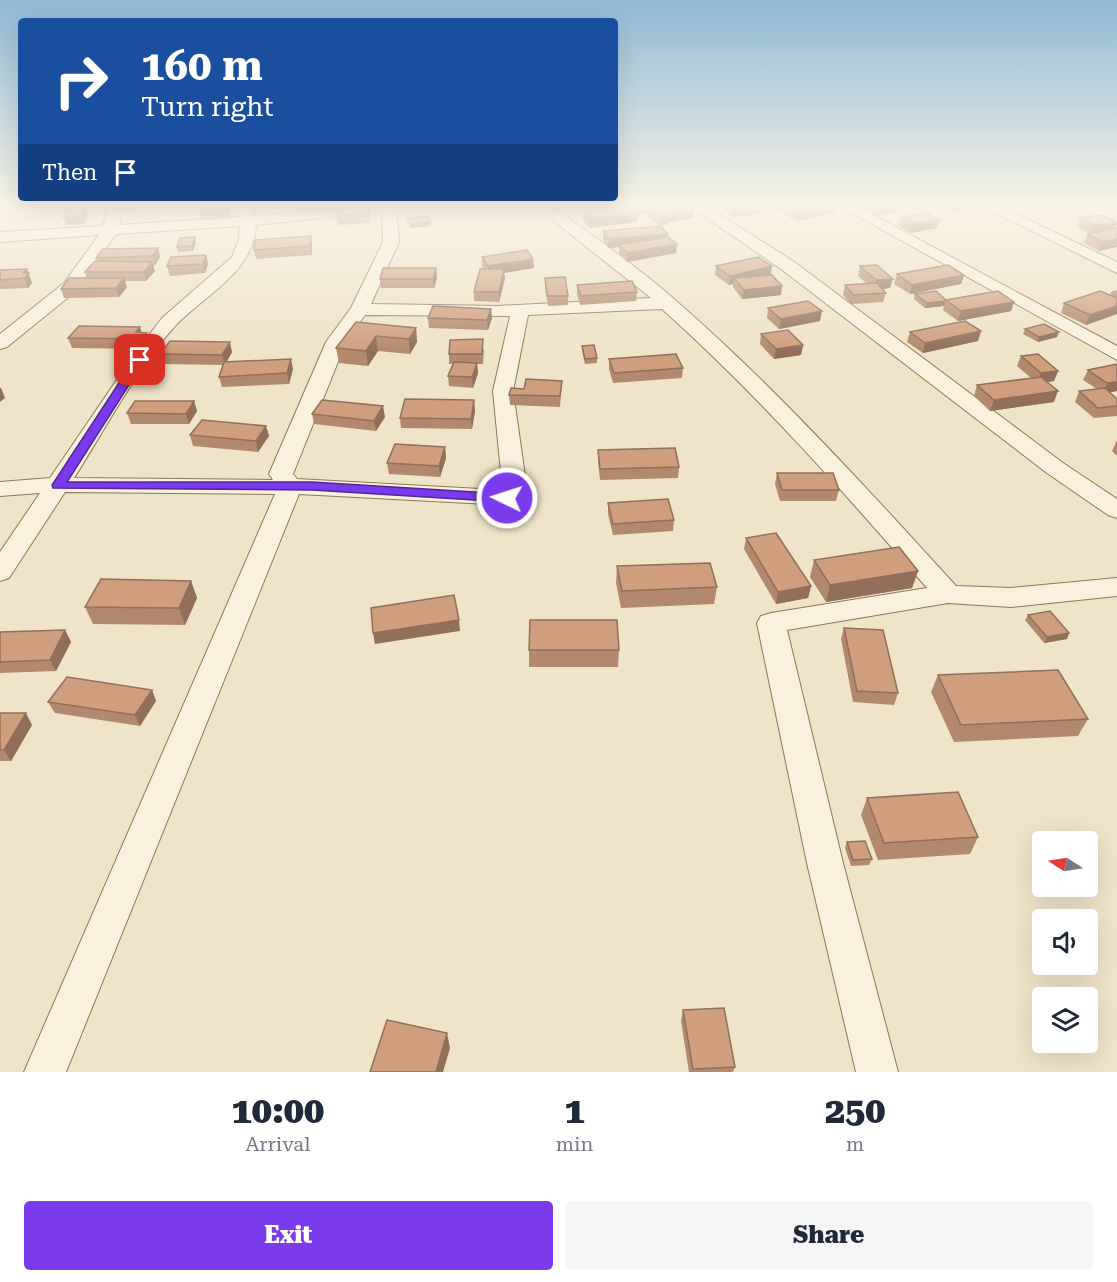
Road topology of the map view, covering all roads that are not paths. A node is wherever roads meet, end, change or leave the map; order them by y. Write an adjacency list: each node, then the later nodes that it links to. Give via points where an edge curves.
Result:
1 (94, 253): 12 (street, via 69,287)
2 (241, 253): 14 (street, via 169,322)
3 (386, 253): 10 (street)
4 (603, 253): 9 (street)
5 (769, 253): 17 (street, via 1055,468)
6 (932, 253): 13 (street)
7 (1086, 253): 8 (street)
8 (1117, 268)
9 (668, 303): 11 (street); 20 (street, via 829,460)
10 (360, 309): 11 (street); 15 (street, via 336,342 281,474)
11 (520, 311): 15 (street, via 503,390 514,483 507,498)
12 (0, 343)
13 (1117, 354)
14 (58, 485): 15 (street); 16 (street); 18 (street)
15 (290, 487): 21 (street)
16 (0, 489)
17 (1117, 510)
18 (0, 572)
19 (1117, 587): 20 (street, via 1021,595)
20 (948, 594): 22 (street, via 771,623)
21 (45, 1072)
22 (877, 1072)

